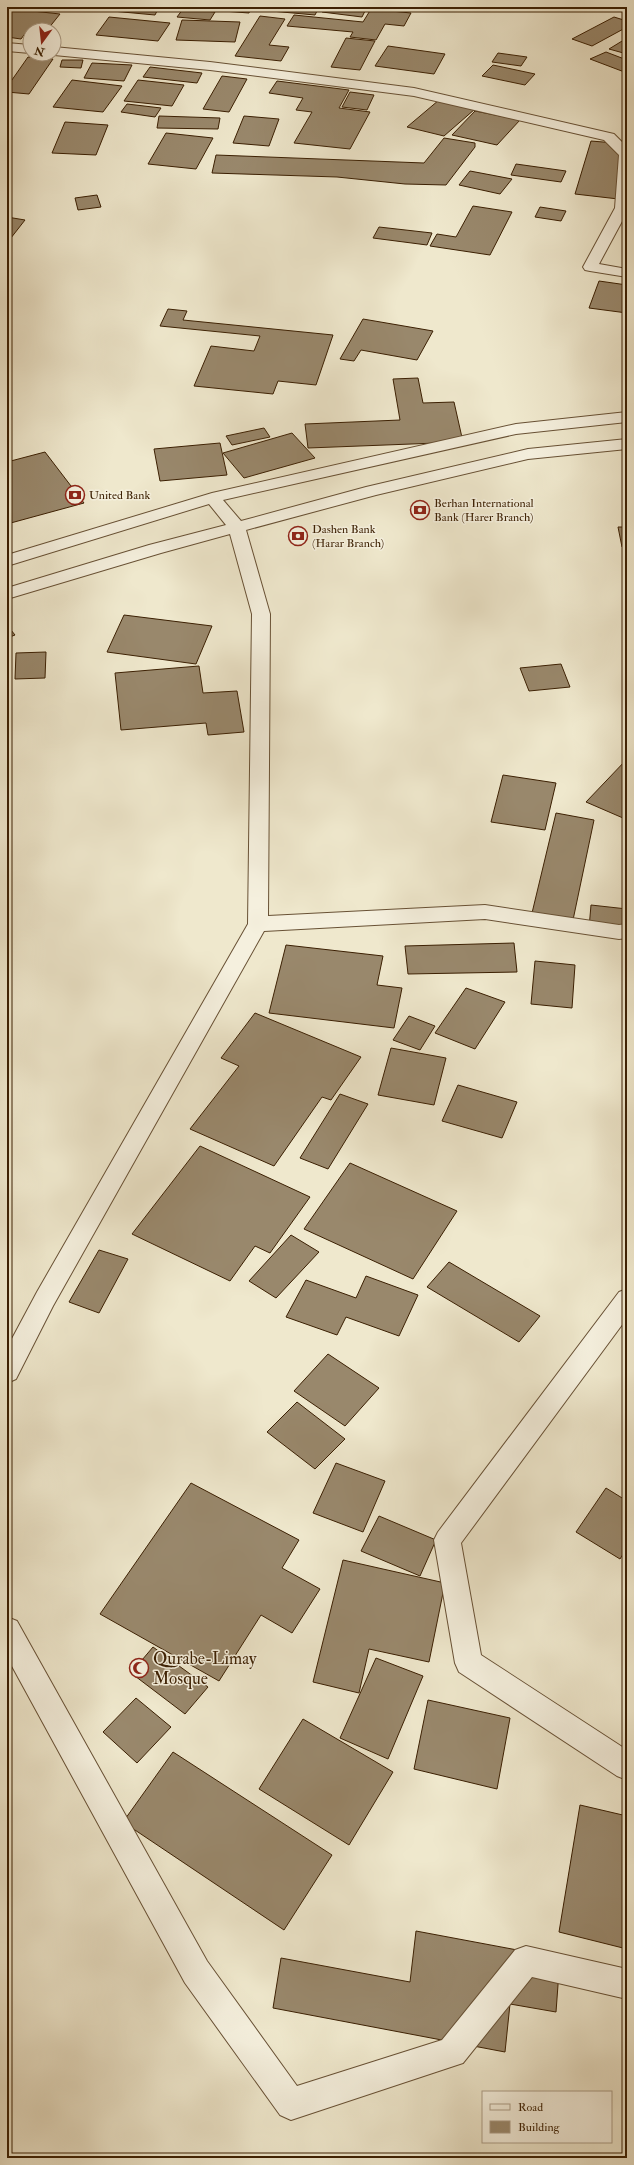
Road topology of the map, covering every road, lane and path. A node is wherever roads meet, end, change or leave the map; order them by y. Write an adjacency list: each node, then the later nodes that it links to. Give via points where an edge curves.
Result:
1 (7, 47): 2 (street)
2 (22, 48)
3 (62, 52): 4 (street, via 210,66 414,92 609,137 626,154 622,208 590,267)
4 (627, 273)
5 (627, 417): 7 (street, via 516,429)
6 (627, 444): 8 (street, via 528,454 372,491)
7 (212, 498): 8 (street); 9 (street)
8 (237, 527): 10 (street); 11 (street, via 261,614)
9 (7, 561)
10 (7, 594)
11 (258, 924): 12 (street, via 485,912 619,932); 14 (street, via 45,1299)
12 (627, 931)
13 (627, 1299): 16 (street, via 447,1540 469,1663)
14 (7, 1372)
15 (7, 1630): 17 (street, via 196,1972 291,2104 452,2052 526,1960)
16 (627, 1766)
17 (627, 1984)

